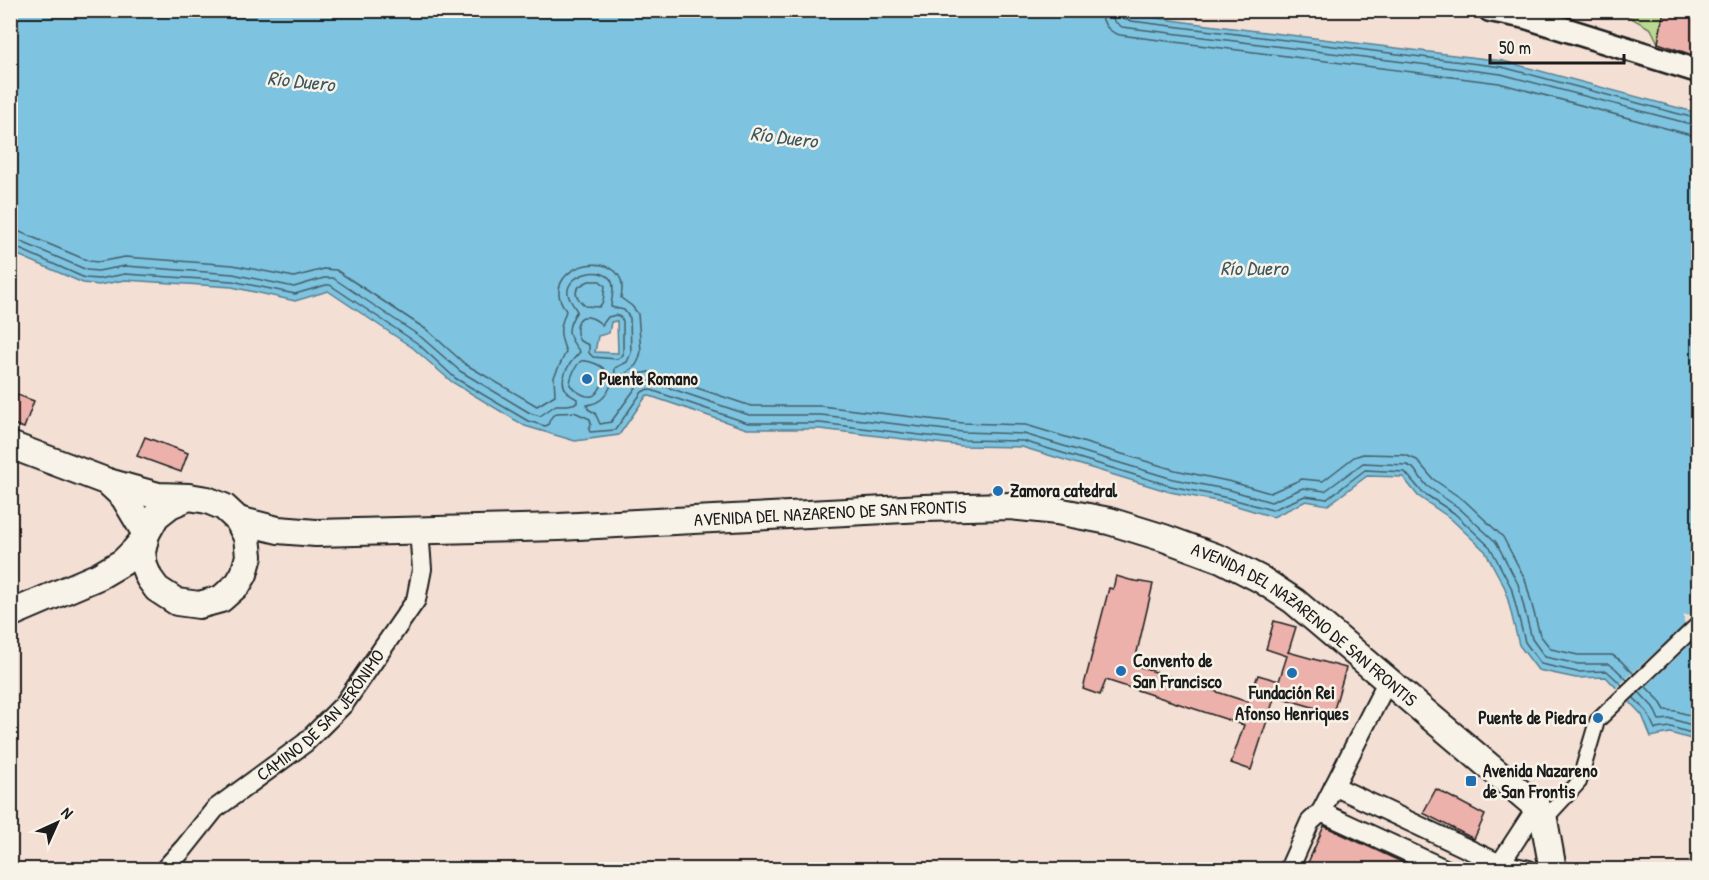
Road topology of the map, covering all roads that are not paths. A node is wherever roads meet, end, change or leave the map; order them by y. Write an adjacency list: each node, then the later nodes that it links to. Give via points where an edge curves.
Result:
1 (1490, 10): 2 (street, via 1526,17)
2 (1698, 71)
3 (10, 445): 4 (main road)
4 (108, 482): 5 (main road, via 158,495); 9 (main road, via 124,497)
5 (189, 498): 6 (main road, via 224,507); 9 (main road, via 156,516)
6 (238, 519): 8 (main road, AVENIDA DEL NAZARENO DE SAN FRONTIS); 10 (main road, via 248,546)
7 (419, 530): 8 (main road, AVENIDA DEL NAZARENO DE SAN FRONTIS); 15 (main road, AVENIDA DEL NAZARENO DE SAN FRONTIS, via 559,527 965,506 1057,511 1109,521 1221,559 1294,601); 22 (street, CAMINO DE SAN JERÓNIMO, via 422,569 416,600 344,704 305,743 215,809)
8 (303, 533): 10 (main road, AVENIDA DEL NAZARENO DE SAN FRONTIS, via 274,546)
9 (145, 536): 11 (main road, via 123,562); 12 (main road, via 144,566)
10 (244, 574): 12 (main road, via 221,599 199,605 177,602)
11 (99, 576): 12 (main road); 13 (main road)
12 (157, 589)
13 (10, 614)
14 (1698, 624): 17 (street, via 1597,721 1579,782)
15 (1388, 680): 16 (street); 17 (main road, AVENIDA DEL NAZARENO DE SAN FRONTIS)
16 (1334, 786): 18 (street); 19 (street)
17 (1546, 810): 21 (street); 26 (main road)
18 (1321, 812): 20 (street); 23 (street, via 1311,822 1290,867)
19 (1424, 828): 20 (street); 21 (street)
20 (1412, 853): 24 (street)
21 (1499, 867): 25 (street)
22 (165, 870)
23 (1294, 870)
24 (1447, 870)
25 (1529, 870)
26 (1553, 870)

